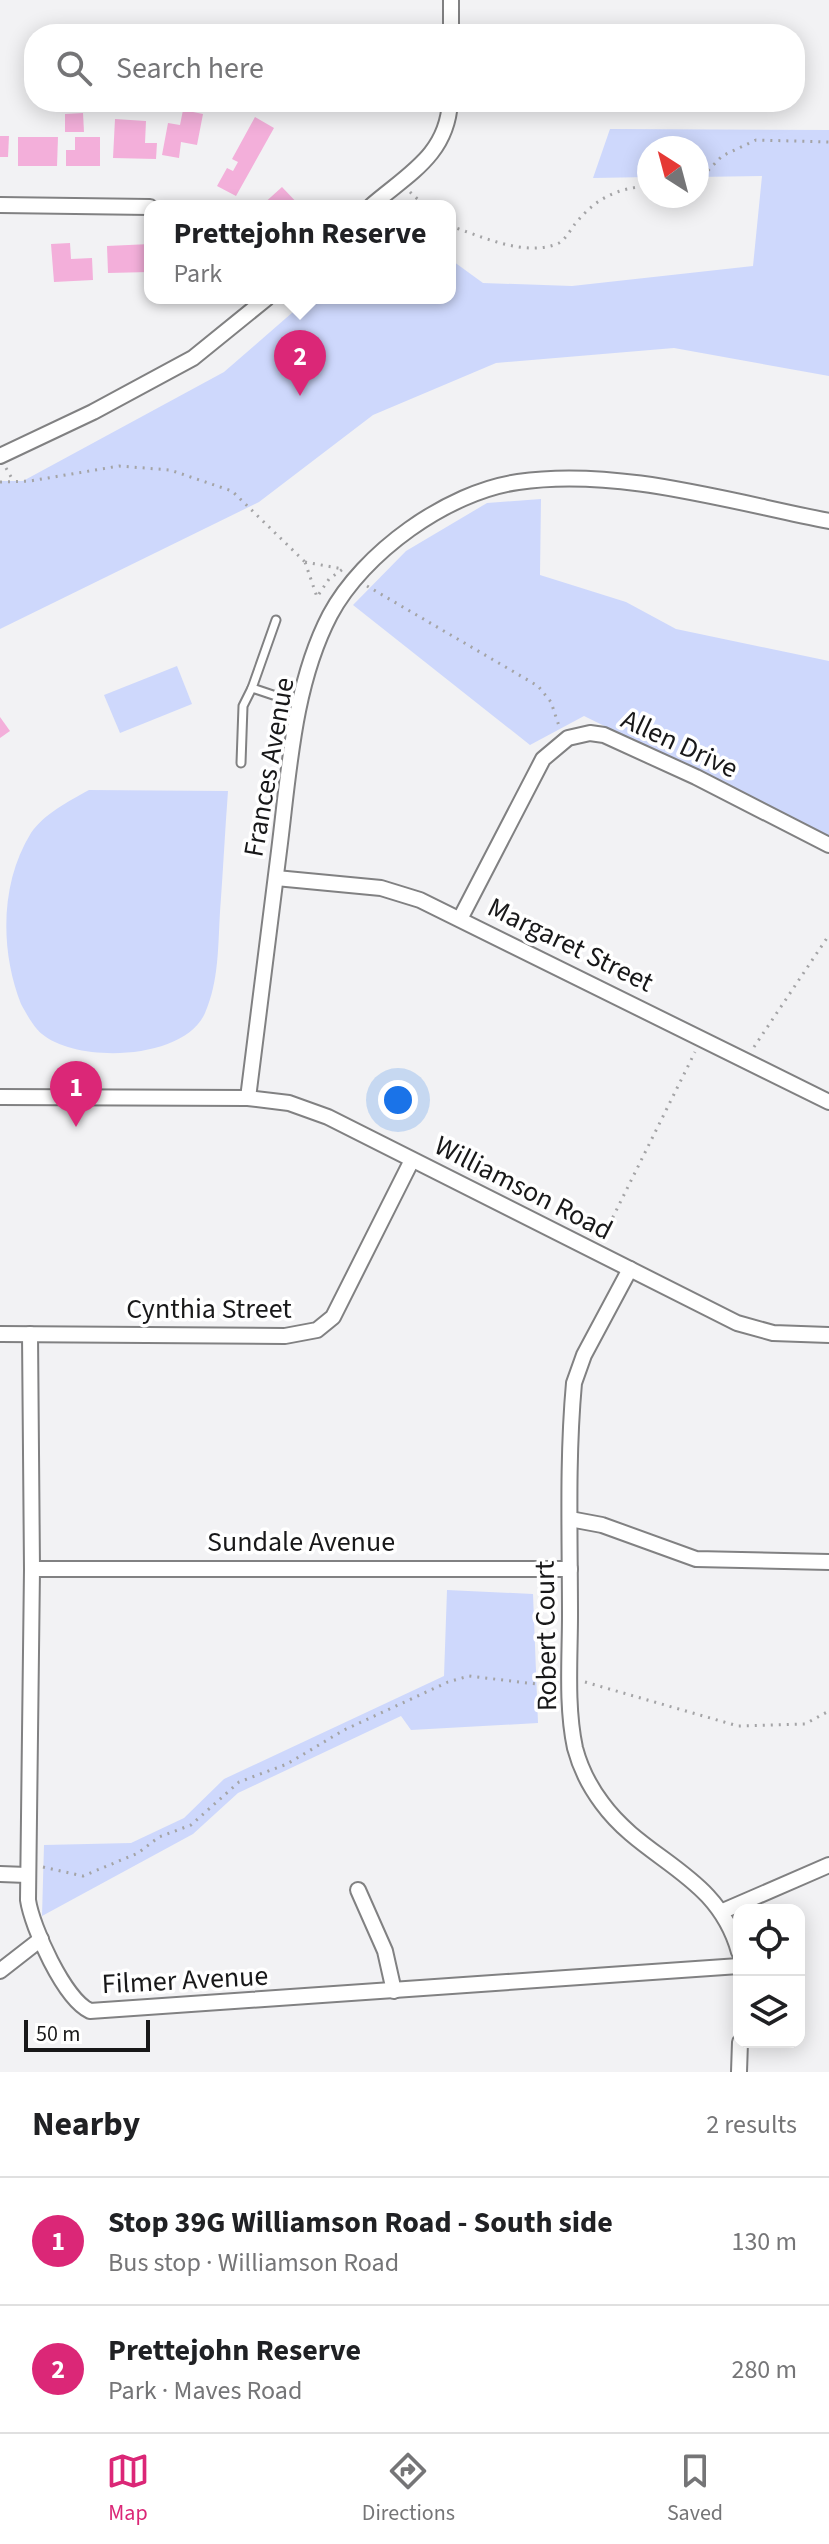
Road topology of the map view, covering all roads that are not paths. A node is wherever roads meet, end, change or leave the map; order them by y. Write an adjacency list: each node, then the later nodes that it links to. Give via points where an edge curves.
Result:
1 (451, 0): 2 (street)
2 (451, 24)
3 (449, 112): 4 (street, via 446,133 436,148)
4 (378, 200)
5 (0, 205): 6 (street)
6 (144, 207)
7 (260, 304): 8 (street, via 193,358)
8 (2, 461)
9 (829, 521): 12 (street, Frances Avenue, via 613,481 501,486 422,519 373,562 328,619)
10 (276, 620): 11 (lane)
11 (252, 688): 12 (lane); 13 (lane, via 243,706)
12 (300, 704): 15 (street, Frances Avenue)
13 (241, 763)
14 (829, 845): 16 (street, Allen Drive, via 651,755 604,735 582,734 562,741 543,759)
15 (276, 878): 16 (street, Margaret Street, via 393,890); 18 (street, Frances Avenue)
16 (460, 919): 19 (street, Margaret Street)
17 (0, 1097): 18 (street, Williamson Road)
18 (248, 1098): 20 (street, Williamson Road, via 307,1108)
19 (829, 1102)
20 (412, 1160): 21 (street, Williamson Road); 23 (street, Cynthia Street, via 339,1308 317,1330 285,1336)
21 (630, 1269): 24 (street, Williamson Road, via 737,1323 773,1333); 25 (street, Robert Court, via 574,1383)
22 (0, 1334): 23 (street, Cynthia Street)
23 (30, 1334): 27 (street, Filmer Avenue)
24 (829, 1335)
25 (570, 1519): 26 (street, via 696,1559); 28 (street, Robert Court)
26 (829, 1562)
27 (32, 1569): 28 (street, Sundale Avenue); 30 (street, Filmer Avenue)
28 (570, 1569): 33 (street, Robert Court, via 570,1682 575,1745 586,1776 601,1803)
29 (829, 1865): 33 (street)
30 (27, 1870): 31 (street); 35 (street, Filmer Avenue, via 30,1913)
31 (0, 1874)
32 (358, 1890): 38 (street, via 385,1951)
33 (723, 1911): 34 (street, Robert Court)
34 (733, 1937)
35 (41, 1939): 37 (street); 38 (street, Filmer Avenue, via 74,2001 90,2011)
36 (733, 1966): 38 (street, Filmer Avenue)
37 (0, 1971)
38 (394, 1991)
39 (740, 2048): 40 (street)
40 (739, 2072)

